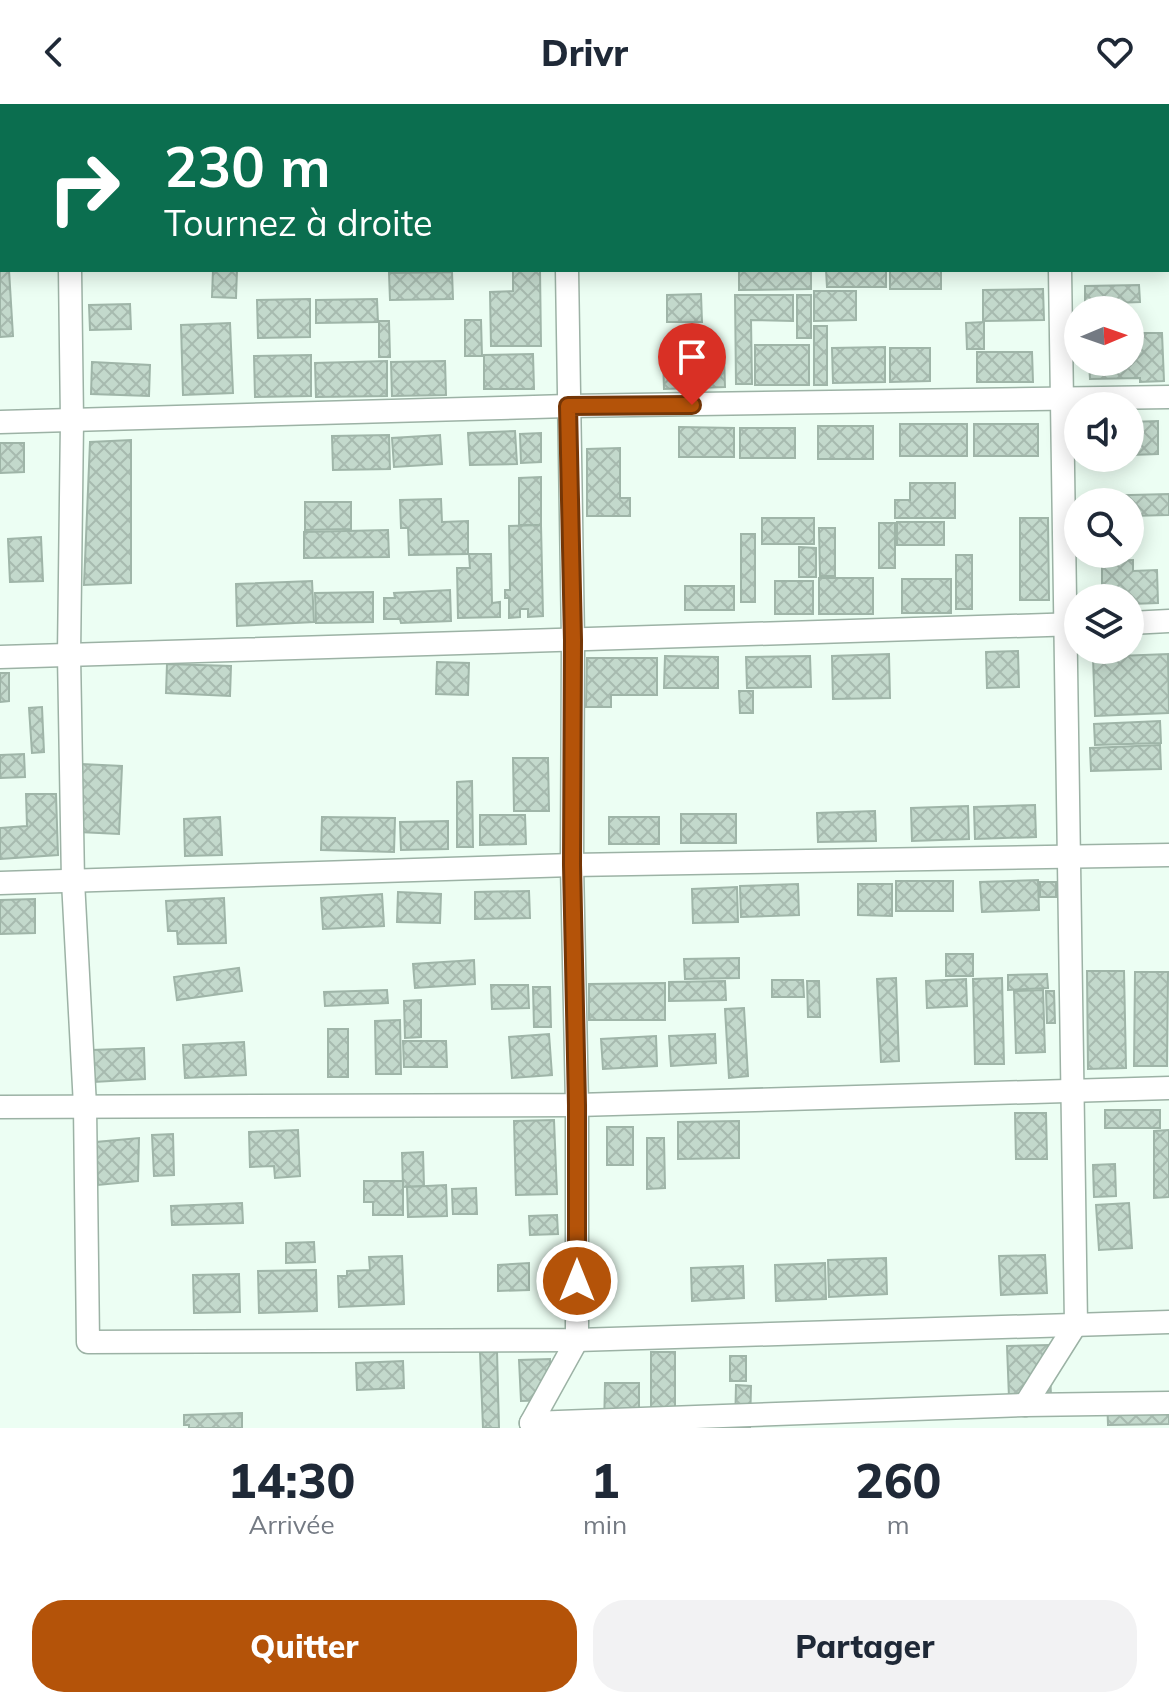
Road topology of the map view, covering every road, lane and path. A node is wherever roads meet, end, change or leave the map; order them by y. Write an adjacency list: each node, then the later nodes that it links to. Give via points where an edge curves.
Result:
1 (70, 272): 7 (street)
2 (567, 272): 6 (street)
3 (1060, 272): 5 (street)
4 (1169, 397): 5 (street)
5 (1062, 399): 6 (street); 9 (street)
6 (568, 406): 7 (street); 13 (street)
7 (72, 421): 8 (street); 14 (street)
8 (0, 422)
9 (1070, 584)
10 (1169, 621): 11 (street)
11 (1144, 622)
12 (1064, 624): 13 (street)
13 (573, 640): 14 (street); 19 (street)
14 (69, 655): 15 (street); 20 (street)
15 (0, 657)
16 (1071, 664): 18 (street)
17 (1169, 855): 18 (street)
18 (1068, 856): 19 (street); 23 (street)
19 (572, 865): 20 (street); 24 (street)
20 (73, 881): 21 (street); 25 (street)
21 (0, 883)
22 (1169, 1088): 23 (street)
23 (1073, 1091): 24 (street); 28 (street)
24 (577, 1105): 25 (street); 29 (street)
25 (85, 1106): 26 (street); 29 (street, via 88,1342)
26 (0, 1107)
27 (1169, 1322): 28 (street)
28 (1076, 1324): 29 (street); 31 (street)
29 (577, 1340): 32 (street, via 531,1423)
30 (1169, 1403): 31 (street)
31 (1025, 1405): 32 (street)
32 (912, 1419)

